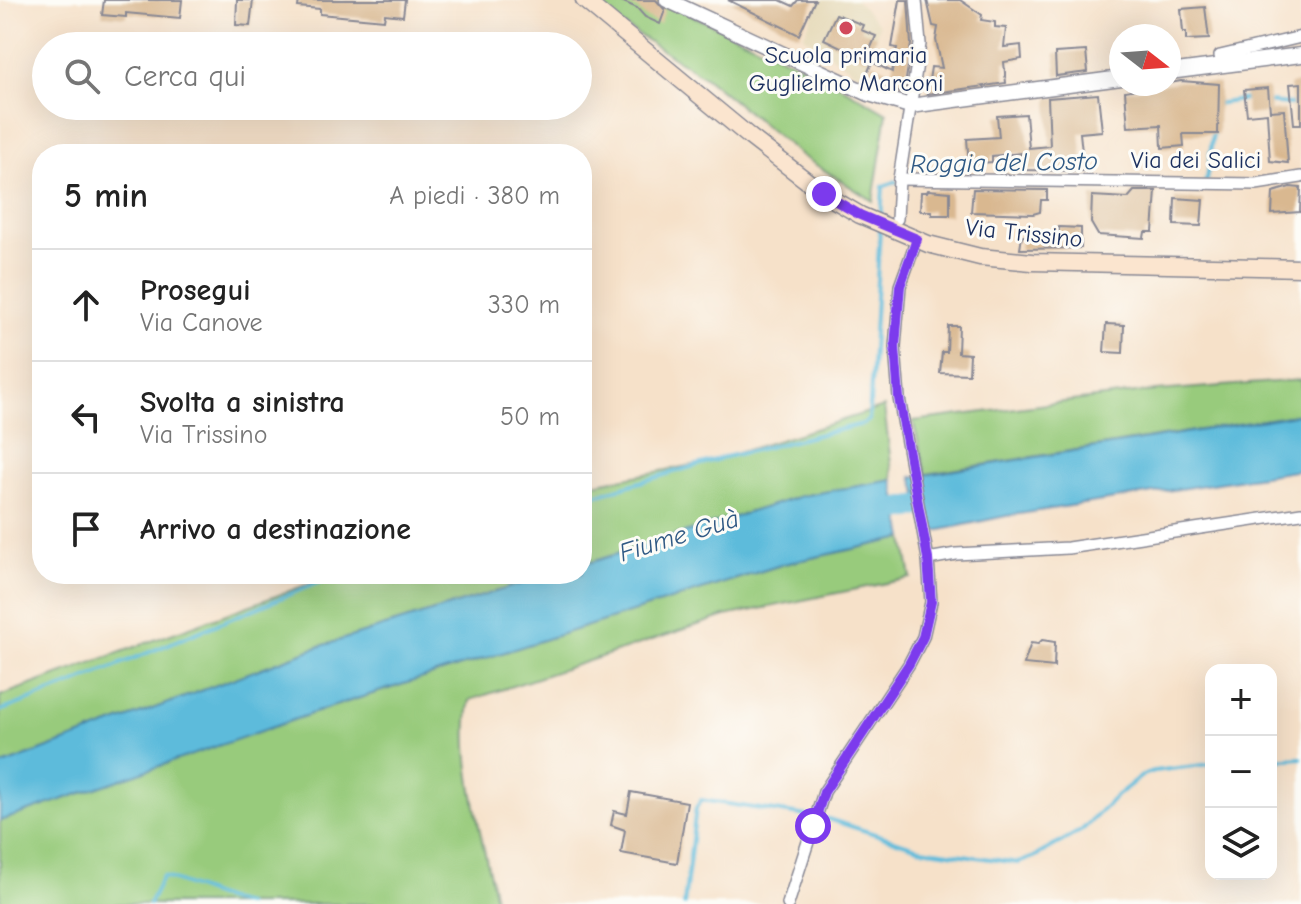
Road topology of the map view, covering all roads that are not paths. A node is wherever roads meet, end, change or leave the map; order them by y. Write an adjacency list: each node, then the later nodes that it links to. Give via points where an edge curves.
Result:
1 (584, 0): 14 (main road, Via Trissino, via 824,194)
2 (667, 0): 4 (street)
3 (916, 0): 10 (street, via 920,44)
4 (691, 6): 10 (street, via 869,94)
5 (1301, 37): 7 (street, via 1220,56)
6 (1301, 55): 7 (street)
7 (1223, 65): 8 (street)
8 (1181, 70)
9 (1109, 80): 10 (street)
10 (910, 106): 12 (street)
11 (1301, 177): 12 (street, Via dei Salici, via 1256,184)
12 (899, 179): 13 (street)
13 (897, 219)
14 (917, 239): 15 (main road, Via Trissino, via 980,257 1032,262); 17 (street, via 900,286 895,347)
15 (1301, 268)
16 (1301, 513): 17 (street, via 1068,548)
17 (928, 559): 18 (street, via 931,602 923,637 824,792)
18 (788, 904)

